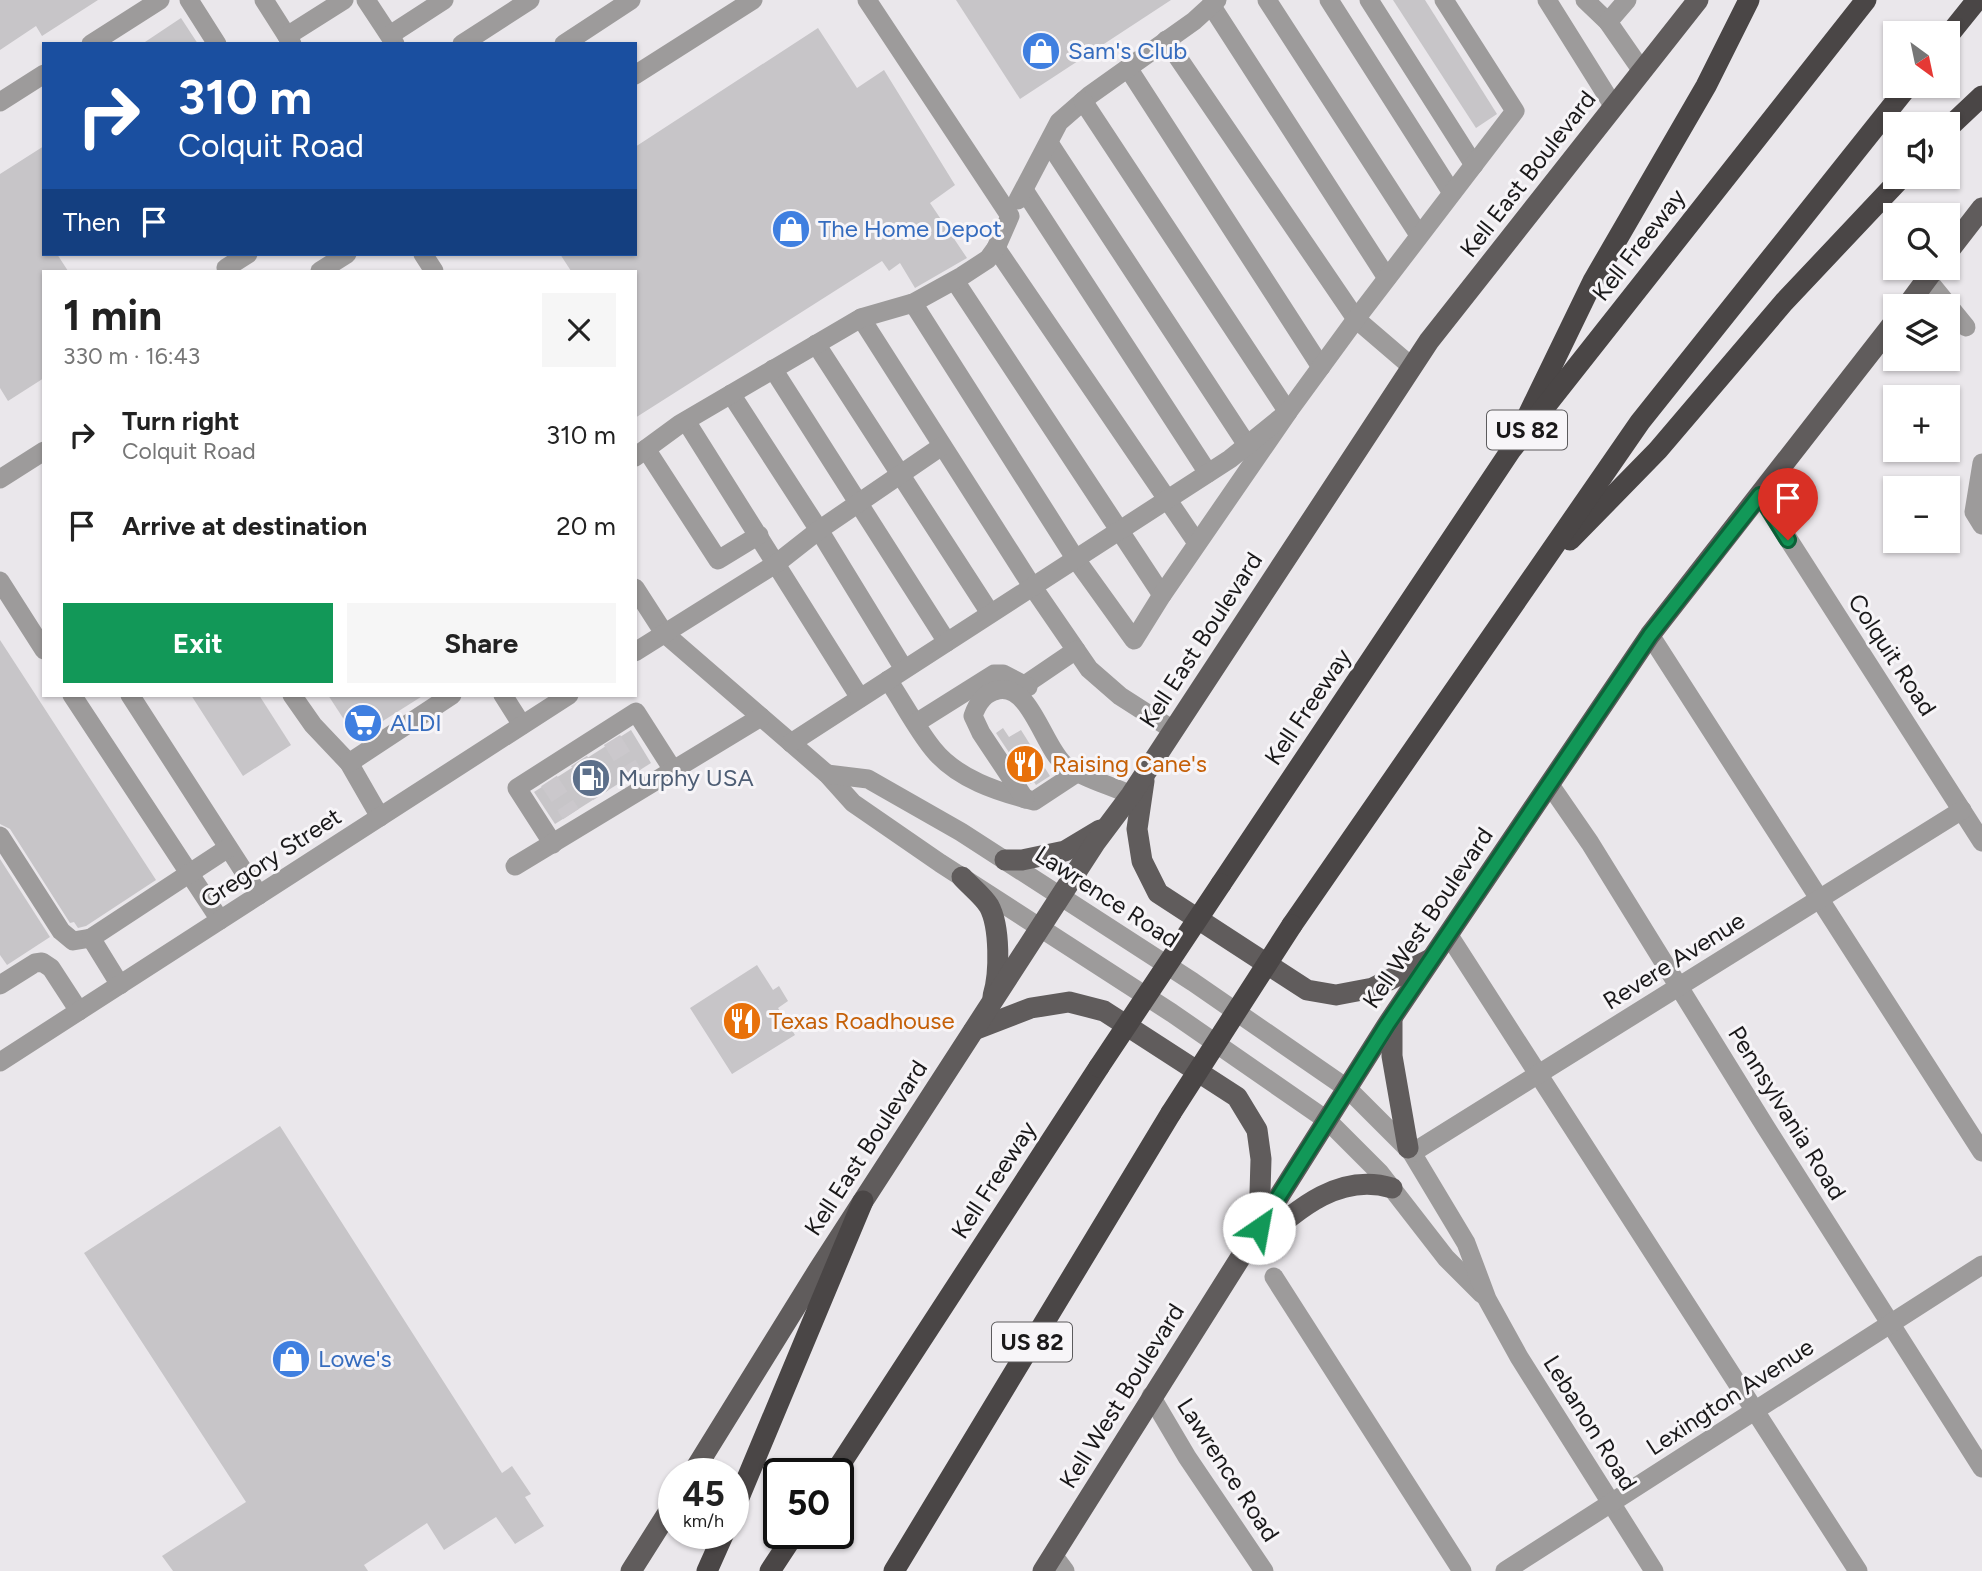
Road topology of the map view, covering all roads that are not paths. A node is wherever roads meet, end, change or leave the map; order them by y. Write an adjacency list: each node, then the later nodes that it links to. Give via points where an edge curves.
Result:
1 (160, 0): 28 (street)
2 (190, 0): 29 (street)
3 (264, 0): 26 (street)
4 (344, 0): 26 (street)
5 (366, 0): 25 (street)
6 (444, 0): 25 (street)
7 (530, 0): 30 (street)
8 (631, 0): 31 (street)
9 (753, 0): 34 (street)
10 (867, 0): 48 (street)
11 (1267, 0): 49 (street)
12 (1329, 0): 46 (street)
13 (1368, 0): 43 (street)
14 (1444, 0): 43 (street, via 1515,111)
15 (1547, 0): 40 (street)
16 (1585, 0): 24 (street)
17 (1627, 0): 24 (street)
18 (1698, 0): 33 (main road, Kell East Boulevard)
19 (1749, 0): 71 (highway, via 1706,86 1592,281)
20 (1866, 0): 71 (highway, Kell Freeway / US 82)
21 (1976, 0): 23 (highway)
22 (1214, 3): 27 (street); 54 (street)
23 (1960, 21)
24 (1608, 22): 33 (street)
25 (392, 39)
26 (289, 40)
27 (1166, 40): 32 (street); 59 (street)
28 (94, 42)
29 (216, 42)
30 (465, 42)
31 (567, 42)
32 (1128, 68): 38 (street); 63 (street)
33 (1642, 71): 40 (main road, Kell East Boulevard)
34 (637, 74)
35 (42, 75): 39 (street)
36 (1982, 96): 41 (highway)
37 (1898, 98): 90 (highway, US 82, via 1640,422)
38 (1083, 101): 42 (street, via 1059,122); 67 (street)
39 (0, 102)
40 (1614, 107): 64 (main road, Kell East Boulevard)
41 (1960, 117)
42 (1049, 143): 45 (street); 69 (street)
43 (1474, 164): 46 (street)
44 (1891, 189): 90 (highway, via 1784,302 1658,450)
45 (1024, 190): 48 (street); 75 (street)
46 (1452, 193): 49 (street)
47 (1982, 208): 50 (main road)
48 (1010, 216): 51 (street)
49 (1419, 235): 54 (street)
50 (1960, 236)
51 (996, 248): 56 (street, via 988,259); 80 (street)
52 (243, 256): 53 (street)
53 (224, 264)
54 (1387, 278): 59 (street)
55 (1935, 280): 60 (street)
56 (955, 281): 57 (street); 83 (street)
57 (913, 303): 58 (street); 87 (street)
58 (861, 318): 62 (street); 70 (street)
59 (1356, 319): 63 (street); 64 (street)
60 (1965, 329)
61 (1883, 336): 79 (main road, Kell West Boulevard)
62 (816, 344): 65 (street); 76 (street)
63 (1321, 367): 67 (street)
64 (1412, 367): 113 (main road, Kell East Boulevard)
65 (773, 369): 66 (street); 81 (street)
66 (731, 394): 68 (street); 84 (street)
67 (1288, 412): 69 (street); 86 (street)
68 (686, 421): 73 (street); 85 (street)
69 (1247, 445): 75 (street)
70 (942, 446): 76 (street); 91 (street)
71 (1511, 450): 166 (highway, Kell Freeway / US 82, bridge)
72 (42, 452): 77 (street)
73 (641, 453): 85 (street, via 718,560)
74 (1982, 463): 78 (street)
75 (1208, 473): 80 (street)
76 (899, 475): 81 (street); 94 (street)
77 (0, 479)
78 (1980, 484): 82 (street, via 1974,512)
79 (1760, 495): 96 (main road, Kell West Boulevard); 123 (street, Colquit Road)
80 (1167, 499): 83 (street); 86 (street)
81 (858, 503): 84 (street); 97 (street)
82 (1982, 525)
83 (1120, 529): 87 (street); 93 (street)
84 (819, 530): 88 (street); 101 (street)
85 (759, 534): 88 (street)
86 (1197, 543): 93 (street)
87 (1075, 558): 91 (street); 93 (street, via 1134,640)
88 (777, 564): 95 (street); 109 (street)
89 (0, 581): 98 (street)
90 (1529, 581): 177 (highway, US 82, bridge, via 1292,925 1171,1113)
91 (1032, 586): 94 (street); 99 (street)
92 (637, 591): 95 (street)
93 (1161, 595)
94 (990, 613): 97 (street)
95 (664, 633): 100 (street); 110 (street)
96 (1650, 635): 120 (main road, Kell West Boulevard); 136 (street)
97 (947, 642): 101 (street)
98 (42, 647)
99 (1076, 650): 102 (street); 113 (street, via 1089,669 1120,696)
100 (637, 651)
101 (896, 674): 109 (street); 111 (street)
102 (1026, 684): 111 (street, via 995,674); 117 (street)
103 (73, 697): 132 (street)
104 (131, 697): 129 (street)
105 (293, 697): 115 (street)
106 (449, 697): 115 (street)
107 (504, 697): 112 (street)
108 (566, 697): 112 (street, Gregory Street)
109 (860, 698): 114 (street)
110 (761, 717): 114 (street); 116 (street)
111 (916, 723): 122 (street, via 934,751 966,777)
112 (523, 725): 124 (street, Gregory Street)
113 (1173, 730): 118 (main road, Kell East Boulevard)
114 (791, 743): 119 (street)
115 (349, 763): 124 (street)
116 (673, 770): 128 (street, via 638,782 605,802 575,821); 128 (street, via 636,712 576,757 517,788)
117 (1078, 772): 121 (street); 122 (street, via 1034,801); 122 (street, via 1065,765 1017,694 1006,688 993,691 978,703 973,716)
118 (1146, 772): 121 (main road, Kell East Boulevard); 141 (main road, via 1137,829 1142,861 1158,893 1307,990 1336,995 1373,988)
119 (827, 774): 130 (street, Lawrence Road, via 868,779); 133 (street, via 853,803)
120 (1550, 785): 139 (main road, Kell West Boulevard); 144 (street, Pennsylvania Road)
121 (1131, 795): 125 (main road, Kell East Boulevard)
122 (1025, 799)
123 (1962, 810): 127 (street, Colquit Road); 136 (street, Revere Avenue)
124 (380, 817): 134 (street, Gregory Street)
125 (1108, 826): 130 (main road, via 1065,851); 135 (main road, Kell East Boulevard)
126 (0, 835): 140 (street, via 61,931 73,941)
127 (1982, 842)
128 (553, 844): 131 (street)
129 (228, 848): 132 (street); 134 (street)
130 (1005, 860): 135 (street, Lawrence Road)
131 (515, 866)
132 (189, 873): 137 (street); 140 (street)
133 (962, 877): 138 (street); 145 (main road, via 989,906 995,930 996,986)
134 (258, 895): 137 (street, Gregory Street)
135 (1061, 897): 138 (main road, Kell East Boulevard); 151 (street, Lawrence Road)
136 (1820, 899): 144 (street, Revere Avenue); 154 (street)
137 (220, 920): 143 (street, Gregory Street)
138 (1041, 928): 145 (main road, Kell East Boulevard); 152 (street)
139 (1448, 934): 141 (main road, Kell West Boulevard); 150 (street)
140 (91, 938): 143 (street)
141 (1432, 959): 147 (main road, Kell West Boulevard)
142 (0, 985): 146 (street, via 43,962)
143 (120, 985): 146 (street, Gregory Street)
144 (1680, 986): 150 (street, Revere Avenue); 162 (street, Pennsylvania Road)
145 (991, 1003): 148 (main road, Kell East Boulevard)
146 (79, 1011): 149 (street, Gregory Street)
147 (1392, 1018): 151 (main road, Kell West Boulevard); 153 (main road, via 1392,1056)
148 (974, 1030): 156 (main road, Kell East Boulevard); 157 (main road, via 1031,1008 1069,1002 1104,1011 1237,1097 1257,1130)
149 (0, 1062)
150 (1538, 1074): 153 (street, Revere Avenue); 164 (street)
151 (1348, 1089): 152 (main road, Kell West Boulevard); 153 (street, Lebanon Road)
152 (1328, 1121): 155 (street, Lebanon Road); 157 (main road, Kell West Boulevard)
153 (1410, 1151): 161 (street, Lebanon Road, via 1466,1242)
154 (1982, 1152)
155 (1392, 1188): 158 (main road, via 1357,1184 1318,1196); 161 (street, Lebanon Road, via 1446,1258)
156 (863, 1201): 165 (main road, Kell East Boulevard); 168 (highway)
157 (1259, 1228): 158 (main road, Kell West Boulevard)
158 (1238, 1261): 163 (main road, Kell West Boulevard)
159 (1982, 1265): 162 (street, Lexington Avenue)
160 (1274, 1277): 179 (street)
161 (1487, 1299): 169 (street, Lebanon Road)
162 (1890, 1324): 164 (street, Lexington Avenue); 167 (street, Pennsylvania Road)
163 (1152, 1396): 173 (main road, Kell West Boulevard); 178 (street, Lawrence Road)
164 (1755, 1411): 169 (street, Lexington Avenue); 182 (street)
165 (702, 1458)
166 (844, 1458)
167 (1982, 1468)
168 (749, 1474)
169 (1611, 1503): 180 (street, Lexington Avenue); 181 (street, Lebanon Road)
170 (658, 1528): 174 (main road)
171 (717, 1549): 175 (highway)
172 (785, 1549): 176 (highway)
173 (1054, 1566)
174 (631, 1571)
175 (707, 1571)
176 (771, 1571)
177 (894, 1571)
178 (1264, 1571)
179 (1462, 1571)
180 (1505, 1571)
181 (1654, 1571)
182 (1858, 1571)

